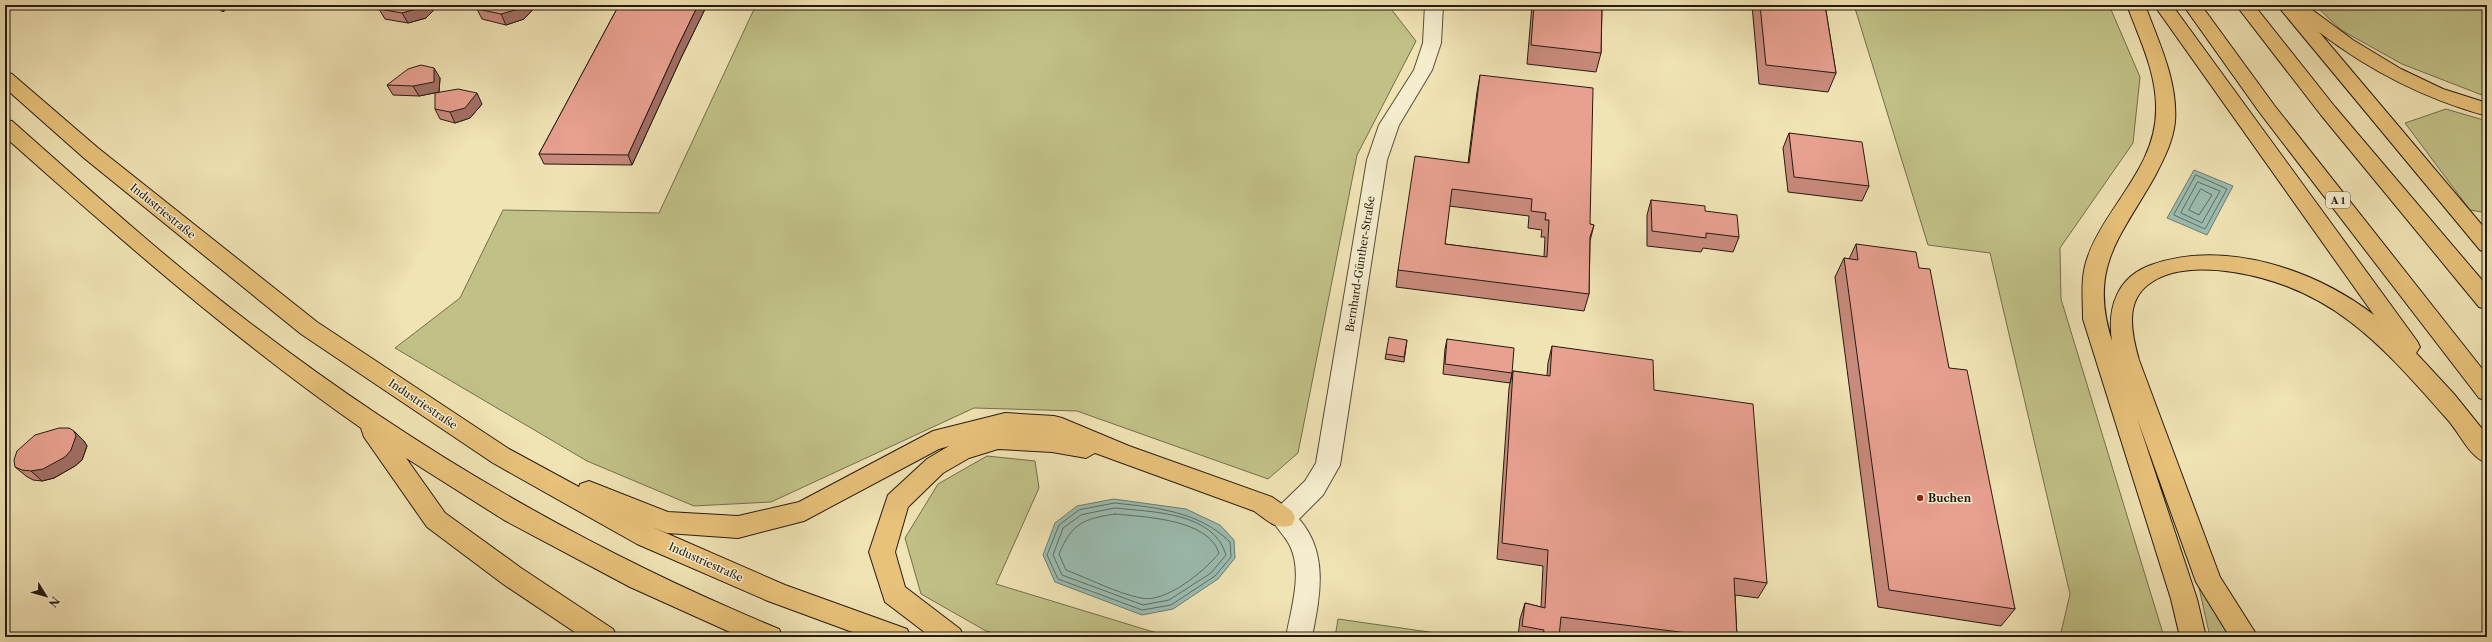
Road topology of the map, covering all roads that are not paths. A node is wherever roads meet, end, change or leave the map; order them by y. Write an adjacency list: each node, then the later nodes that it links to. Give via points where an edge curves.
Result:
1 (1434, 5): 19 (street, Bernhard-Günther-Straße, via 1432,43 1423,70 1389,125 1377,160 1328,465 1314,488)
2 (2136, 5): 25 (highway, via 2164,84 2165,124 2153,162 2106,237 2093,277 2094,319 2184,599)
3 (2163, 5): 14 (highway)
4 (2192, 5): 13 (highway, A 1, via 2267,109)
5 (2245, 5): 12 (highway, via 2328,111)
6 (2286, 5): 11 (highway)
7 (2296, 5): 9 (highway, via 2336,38 2377,64 2428,90)
8 (5, 78): 18 (highway, Industriestraße, via 91,153 309,328)
9 (2487, 110)
10 (5, 126): 15 (highway, via 194,289 273,353)
11 (2487, 245)
12 (2487, 301)
13 (2487, 392)
14 (2454, 411): 16 (highway); 26 (highway, via 2386,338 2341,304 2282,277 2252,268 2193,261 2161,267 2132,286 2123,305 2121,333 2128,360 2209,582)
15 (364, 420): 20 (highway, via 436,520 512,576); 21 (highway, via 496,504 575,547)
16 (2487, 452)
17 (1121, 453): 18 (highway, via 1054,425 1005,422 933,441 804,511 738,527 667,522); 19 (highway, via 1263,504); 23 (highway, via 1052,442 998,439 962,451 935,466 897,502 882,552 894,594)
18 (502, 456): 22 (highway, Industriestraße, via 646,536 777,593)
19 (1283, 518): 24 (street, via 1302,540 1307,554 1308,571)
20 (604, 637)
21 (770, 637)
22 (898, 637)
23 (951, 637)
24 (1300, 637)
25 (2193, 637)
26 (2245, 637)

